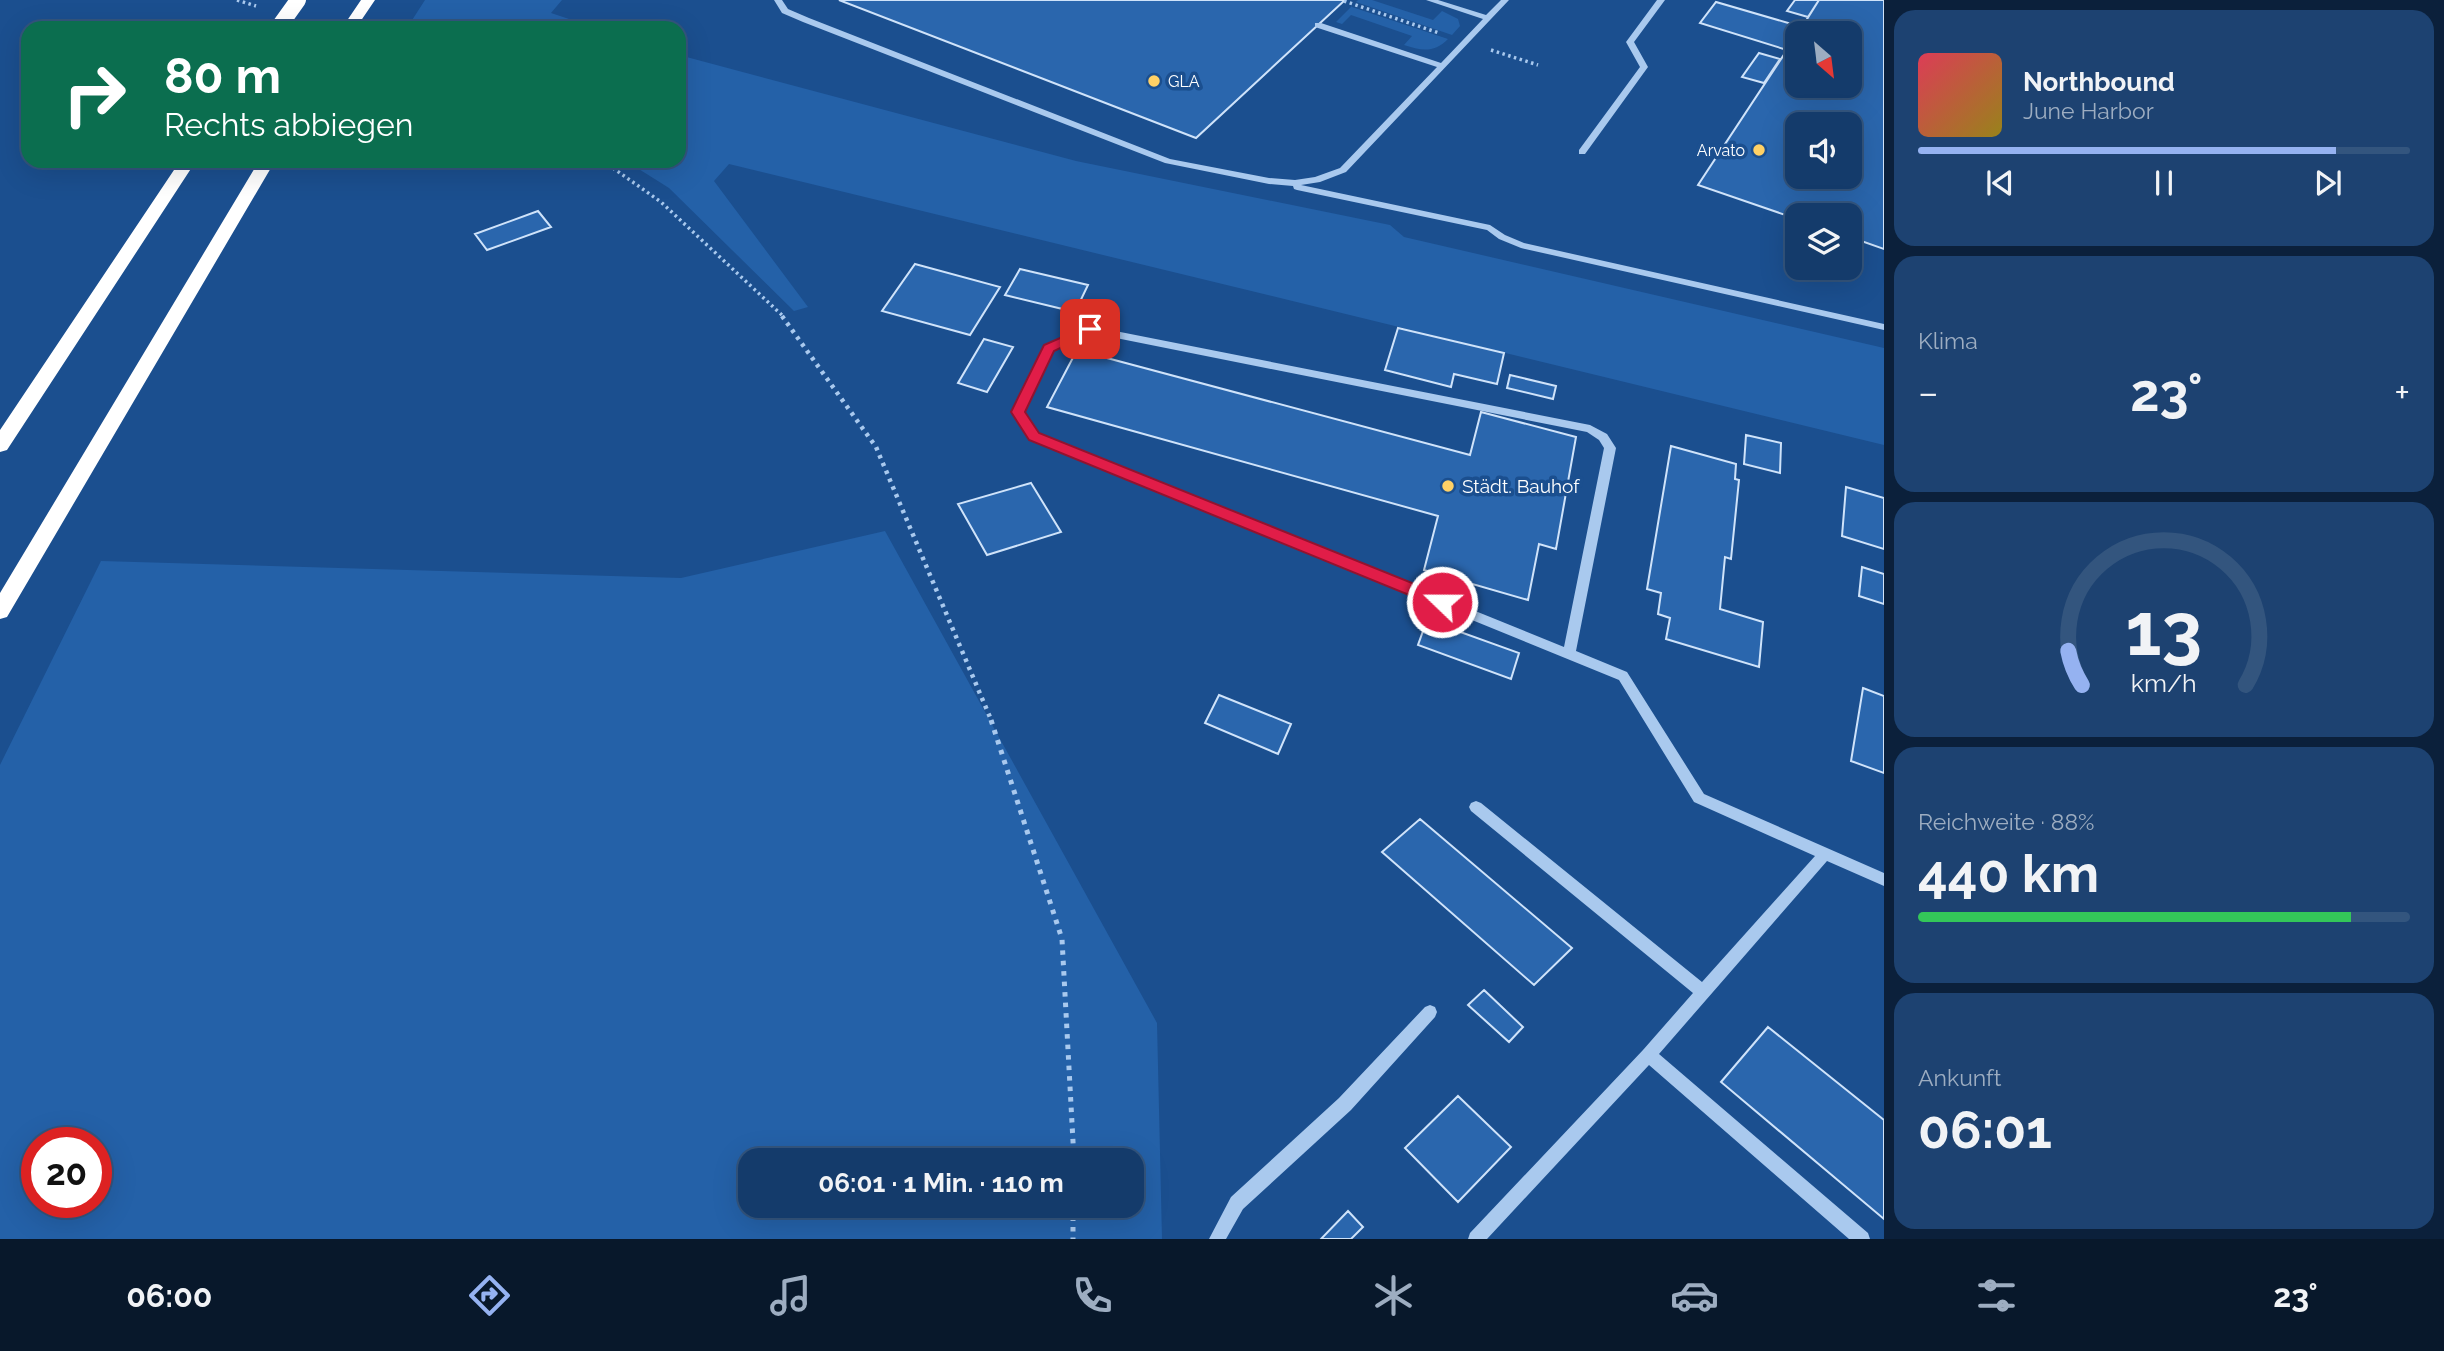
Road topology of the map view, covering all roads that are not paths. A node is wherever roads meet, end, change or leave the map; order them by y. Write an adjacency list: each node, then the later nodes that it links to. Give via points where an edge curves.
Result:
1 (298, 0): 8 (highway, bridge)
2 (778, 0): 15 (lane, via 785,10 806,20 1168,161)
3 (1430, 0): 7 (street)
4 (1505, 0): 7 (lane)
5 (1661, 0): 12 (street, via 1630,42 1644,67)
6 (368, 1): 9 (highway)
7 (1488, 18): 11 (lane)
8 (283, 21)
9 (354, 21)
10 (1318, 25): 11 (lane)
11 (1443, 66): 15 (lane, via 1343,170 1307,183)
12 (1582, 152)
13 (183, 168): 17 (highway)
14 (263, 168): 18 (highway)
15 (1269, 181): 16 (street, via 1490,228 1521,245)
16 (1884, 327)
17 (0, 445)
18 (0, 611)
19 (1569, 653): 19 (street, via 1034,437 1018,412 1049,348 1090,329 1590,429 1603,437 1609,448); 21 (street, via 1623,676 1699,798)
20 (1476, 807): 23 (street)
21 (1825, 854): 22 (street); 23 (street)
22 (1884, 880)
23 (1703, 992): 25 (street)
24 (1430, 1012): 26 (street, via 1345,1104 1237,1203)
25 (1648, 1055): 27 (street); 28 (street)
26 (1217, 1239)
27 (1476, 1239)
28 (1862, 1239)

